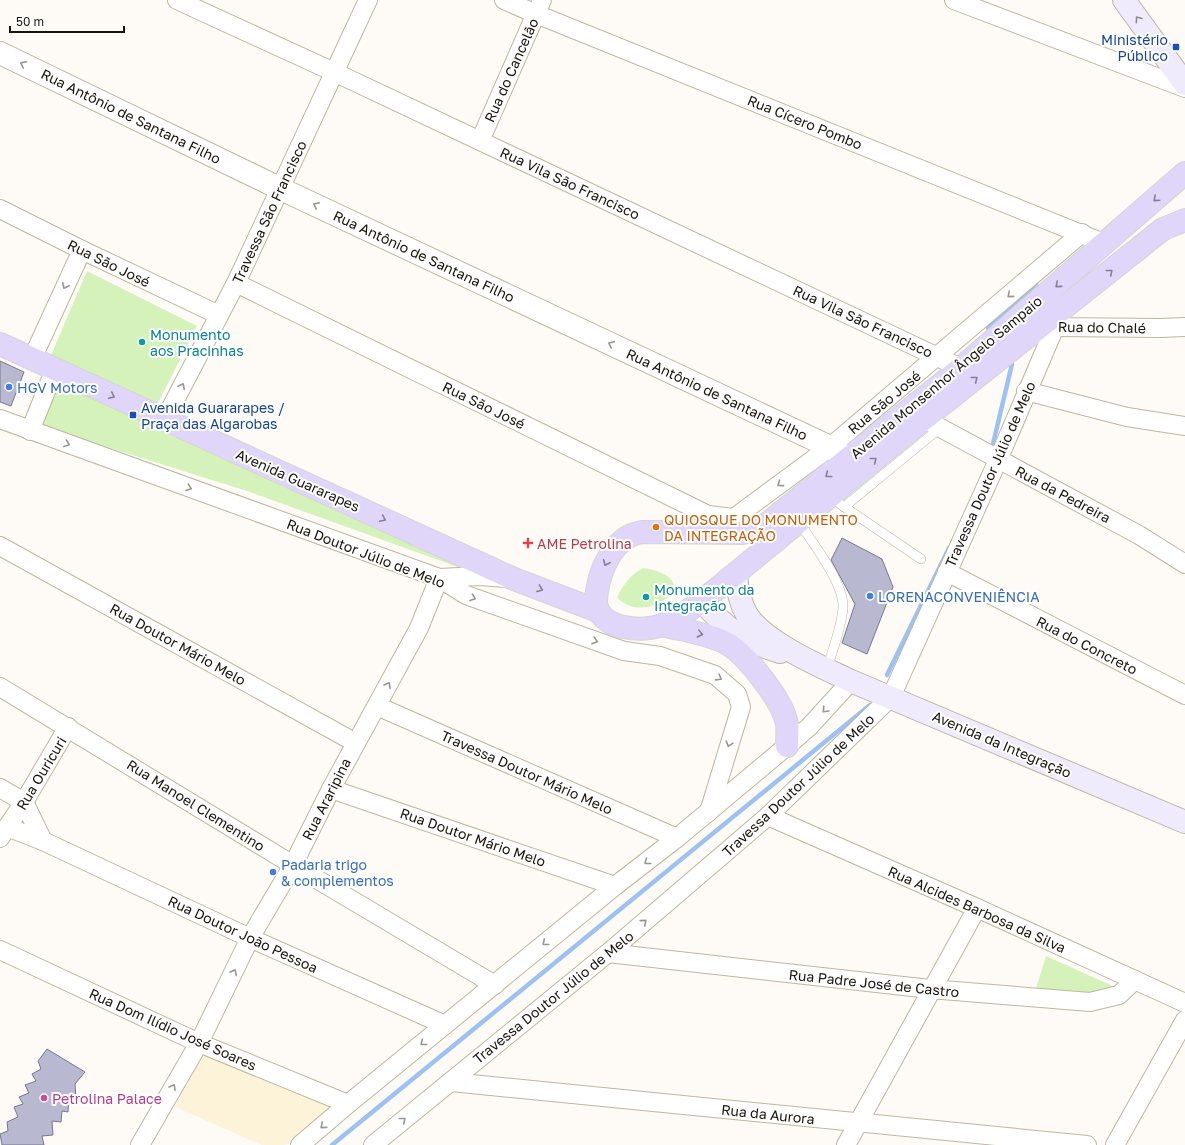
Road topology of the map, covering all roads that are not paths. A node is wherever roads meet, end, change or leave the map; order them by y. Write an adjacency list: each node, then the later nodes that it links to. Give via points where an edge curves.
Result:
1 (177, 0): 8 (street, Rua Vila São Francisco)
2 (368, 0): 8 (street, Travessa São Francisco)
3 (504, 0): 6 (street, Rua Cícero Pombo)
4 (954, 0): 10 (street)
5 (1124, 0): 9 (main road, one-way to 5)
6 (539, 7): 11 (street, Rua do Cancelão); 16 (street, Rua Cícero Pombo)
7 (0, 53): 13 (street, Rua Antônio de Santana Filho, one-way to 7)
8 (334, 72): 11 (street, Rua Vila São Francisco); 13 (street, Travessa São Francisco)
9 (1185, 84)
10 (1185, 88)
11 (480, 141): 26 (street, Rua Vila São Francisco)
12 (1185, 173): 17 (main road, Avenida Monsenhor Ângelo Sampaio, one-way to 17)
13 (279, 188): 19 (street, Travessa São Francisco); 38 (street, Rua Antônio de Santana Filho, one-way to 13)
14 (0, 209): 18 (street, Rua São José)
15 (1185, 220): 21 (main road, Avenida Monsenhor Ângelo Sampaio, one-way to 15, via 1163,229)
16 (1082, 233): 17 (street, Rua Cícero Pombo); 26 (street, Rua São José, one-way to 26)
17 (1106, 244): 28 (main road, Avenida Monsenhor Ângelo Sampaio, one-way to 28)
18 (82, 250): 20 (street, Rua São José); 27 (street, one-way to 27)
19 (236, 283): 20 (street, Travessa São Francisco); 42 (street, Rua São José, via 708,515)
20 (219, 315): 33 (street, Travessa São Francisco, one-way to 20)
21 (1050, 325): 23 (street, Rua do Chalé); 30 (street, Travessa Doutor Júlio de Melo); 34 (main road, Avenida Monsenhor Ângelo Sampaio, one-way to 21)
22 (1185, 327): 23 (street, Rua do Chalé)
23 (1160, 328): 24 (street, Rua do Chalé)
24 (1185, 332)
25 (0, 344): 27 (main road, Avenida Guararapes)
26 (938, 357): 28 (street, Rua Vila São Francisco); 38 (street, Rua São José)
27 (32, 358): 29 (main road, Avenida Guararapes)
28 (961, 368): 38 (main road, Avenida Monsenhor Ângelo Sampaio)
29 (55, 369): 33 (main road, Avenida Guararapes, one-way to 33); 36 (street)
30 (1026, 391): 31 (street); 39 (street, Travessa Doutor Júlio de Melo)
31 (1128, 418): 35 (street); 37 (street)
32 (0, 419): 36 (street, Rua Doutor Júlio de Melo)
33 (164, 421): 51 (main road, Avenida Guararapes, one-way to 51)
34 (932, 424): 39 (street, Rua da Pedreira); 40 (main road, Avenida Monsenhor Ângelo Sampaio)
35 (1185, 426)
36 (30, 431): 50 (street, Rua Doutor Júlio de Melo, one-way to 50)
37 (1185, 437)
38 (839, 453): 42 (main road, Avenida Monsenhor Ângelo Sampaio, one-way to 42, via 763,527 757,530)
39 (998, 460): 43 (street, Rua da Pedreira); 48 (street, Travessa Doutor Júlio de Melo)
40 (836, 502): 41 (main road, Avenida Monsenhor Ângelo Sampaio); 46 (lane)
41 (799, 522): 49 (main road, Avenida Monsenhor Ângelo Sampaio); 55 (lane, via 828,565 842,599 843,607)
42 (738, 525): 53 (main road, Avenida Monsenhor Ângelo Sampaio, one-way to 53, via 686,531 642,532 626,537 615,547 599,580 596,599)
43 (1139, 535): 45 (street, Rua da Pedreira); 47 (street, Rua da Pedreira)
44 (0, 546): 62 (street, Rua Doutor Mário Melo)
45 (1185, 556)
46 (921, 559)
47 (1185, 564)
48 (947, 572): 58 (street, Rua do Concreto); 59 (street, Travessa Doutor Júlio de Melo)
49 (736, 574): 52 (main road, Avenida Monsenhor Ângelo Sampaio); 55 (main road, Avenida da Integração, via 742,603 756,626 780,644)
50 (439, 578): 51 (street, via 480,576); 60 (street, Rua Araripina, one-way to 50, via 419,628); 67 (street, Rua Doutor Júlio de Melo, one-way to 67, via 466,595 617,649 660,656 715,675 737,694 741,707)
51 (514, 579): 53 (main road, Avenida Guararapes, one-way to 53)
52 (702, 601): 54 (main road, Avenida Monsenhor Ângelo Sampaio, via 673,621); 55 (main road, Avenida da Integração, via 735,634)
53 (598, 611): 54 (main road, Avenida Guararapes, via 608,621 620,627 638,630)
54 (662, 625): 63 (main road, one-way to 63, via 725,642 741,654 782,710 787,724)
55 (823, 667): 56 (main road, Avenida da Integração)
56 (851, 681): 59 (main road, Avenida da Integração); 63 (street, one-way to 63, via 809,727)
57 (0, 687): 61 (street, Rua Manoel Clementino)
58 (1185, 695)
59 (891, 697): 68 (street, Travessa Doutor Júlio de Melo); 69 (main road, Avenida da Integração)
60 (377, 706): 62 (street, Rua Araripina); 71 (street, Travessa Doutor Mário Melo)
61 (68, 727): 66 (street, Rua Ouricuri); 73 (street, Rua Manoel Clementino)
62 (356, 743): 65 (street, Rua Araripina)
63 (787, 746): 67 (street)
64 (0, 788): 66 (street)
65 (331, 789): 73 (street, Rua Araripina); 74 (street, Rua Doutor Mário Melo)
66 (24, 802): 70 (street, Rua Ouricuri); 72 (street)
67 (708, 812): 71 (street)
68 (768, 816): 75 (street, Rua Alcides Barbosa da Silva); 78 (street, Travessa Doutor Júlio de Melo, one-way to 68)
69 (1185, 822)
70 (3, 833): 72 (street, Rua Doutor João Pessoa)
71 (678, 838): 74 (street, one-way to 74)
72 (42, 841): 76 (street, Rua Doutor João Pessoa)
73 (293, 865): 76 (street, Rua Araripina); 80 (street, Rua Manoel Clementino)
74 (615, 886): 80 (street, one-way to 80)
75 (977, 908): 79 (street, Rua Alcides Barbosa da Silva); 81 (street)
76 (250, 938): 84 (street, Rua Doutor João Pessoa); 85 (street, Rua Araripina, one-way to 76)
77 (0, 950): 85 (street, Rua Dom Ilídio José Soares)
78 (608, 953): 81 (street, Rua Padre José de Castro); 86 (street, Travessa Doutor Júlio de Melo)
79 (1135, 980): 81 (street, Rua Padre José de Castro, via 1119,995 1090,1002); 82 (street, Rua Alcides Barbosa da Silva)
80 (495, 985): 84 (street)
81 (930, 989): 88 (street)
82 (1185, 1003)
83 (1184, 1023): 94 (street)
84 (445, 1025): 87 (street, one-way to 87)
85 (199, 1043): 87 (street, Rua Dom Ilídio José Soares); 89 (street, Rua Araripina, one-way to 85)
86 (450, 1082): 88 (street, Rua da Aurora); 91 (street, Travessa Doutor Júlio de Melo, one-way to 86)
87 (348, 1104): 90 (street, one-way to 90)
88 (858, 1123): 92 (street); 93 (street, Rua da Aurora)
89 (140, 1145)
90 (300, 1145)
91 (373, 1145)
92 (846, 1145)
93 (1086, 1145)
94 (1115, 1145)

